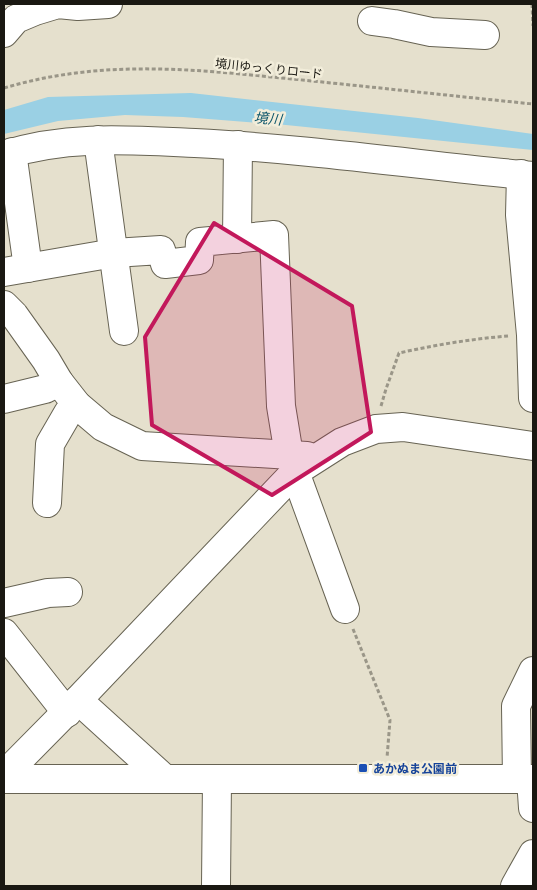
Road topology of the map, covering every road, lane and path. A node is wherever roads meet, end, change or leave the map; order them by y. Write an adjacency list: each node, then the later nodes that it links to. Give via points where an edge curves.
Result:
1 (58, 4): 2 (street); 6 (street, via 16,19)
2 (108, 4)
3 (532, 4): 5 (path)
4 (386, 16): 7 (street, via 431,32)
5 (533, 26)
6 (4, 33)
7 (485, 36)
8 (4, 88): 9 (path, 境川ゆっくりロード, via 72,73 119,68 169,68)
9 (533, 104)
10 (98, 140): 11 (street); 12 (street, via 50,143); 15 (street)
11 (238, 145): 13 (street); 14 (street)
12 (8, 153): 16 (street)
13 (527, 175): 19 (street, via 520,215)
14 (238, 239): 15 (street, via 200,242 199,260 164,264 161,250); 26 (street, via 274,235 281,406)
15 (114, 253): 16 (street); 18 (street)
16 (16, 270)
17 (4, 305): 20 (street)
18 (124, 331)
19 (532, 335): 21 (street); 24 (path, via 477,338 399,353)
20 (59, 382): 22 (street); 23 (street)
21 (533, 398)
22 (4, 400)
23 (77, 406): 26 (street, via 103,428 142,446); 27 (street, via 68,413 50,444)
24 (376, 429): 25 (street, via 425,429); 26 (street, via 342,442 318,457)
25 (533, 446)
26 (292, 464): 30 (street); 33 (street)
27 (47, 503)
28 (68, 592): 29 (street)
29 (4, 603)
30 (345, 610): 35 (path, via 390,720)
31 (4, 633): 33 (street)
32 (533, 671): 38 (street, via 516,706)
33 (72, 706): 34 (street); 36 (street)
34 (4, 777): 36 (street)
35 (386, 778): 37 (street); 38 (street)
36 (165, 779): 37 (street)
37 (217, 779): 41 (street)
38 (527, 779): 39 (street)
39 (533, 808)
40 (533, 854): 42 (street)
41 (216, 886)
42 (515, 886)

